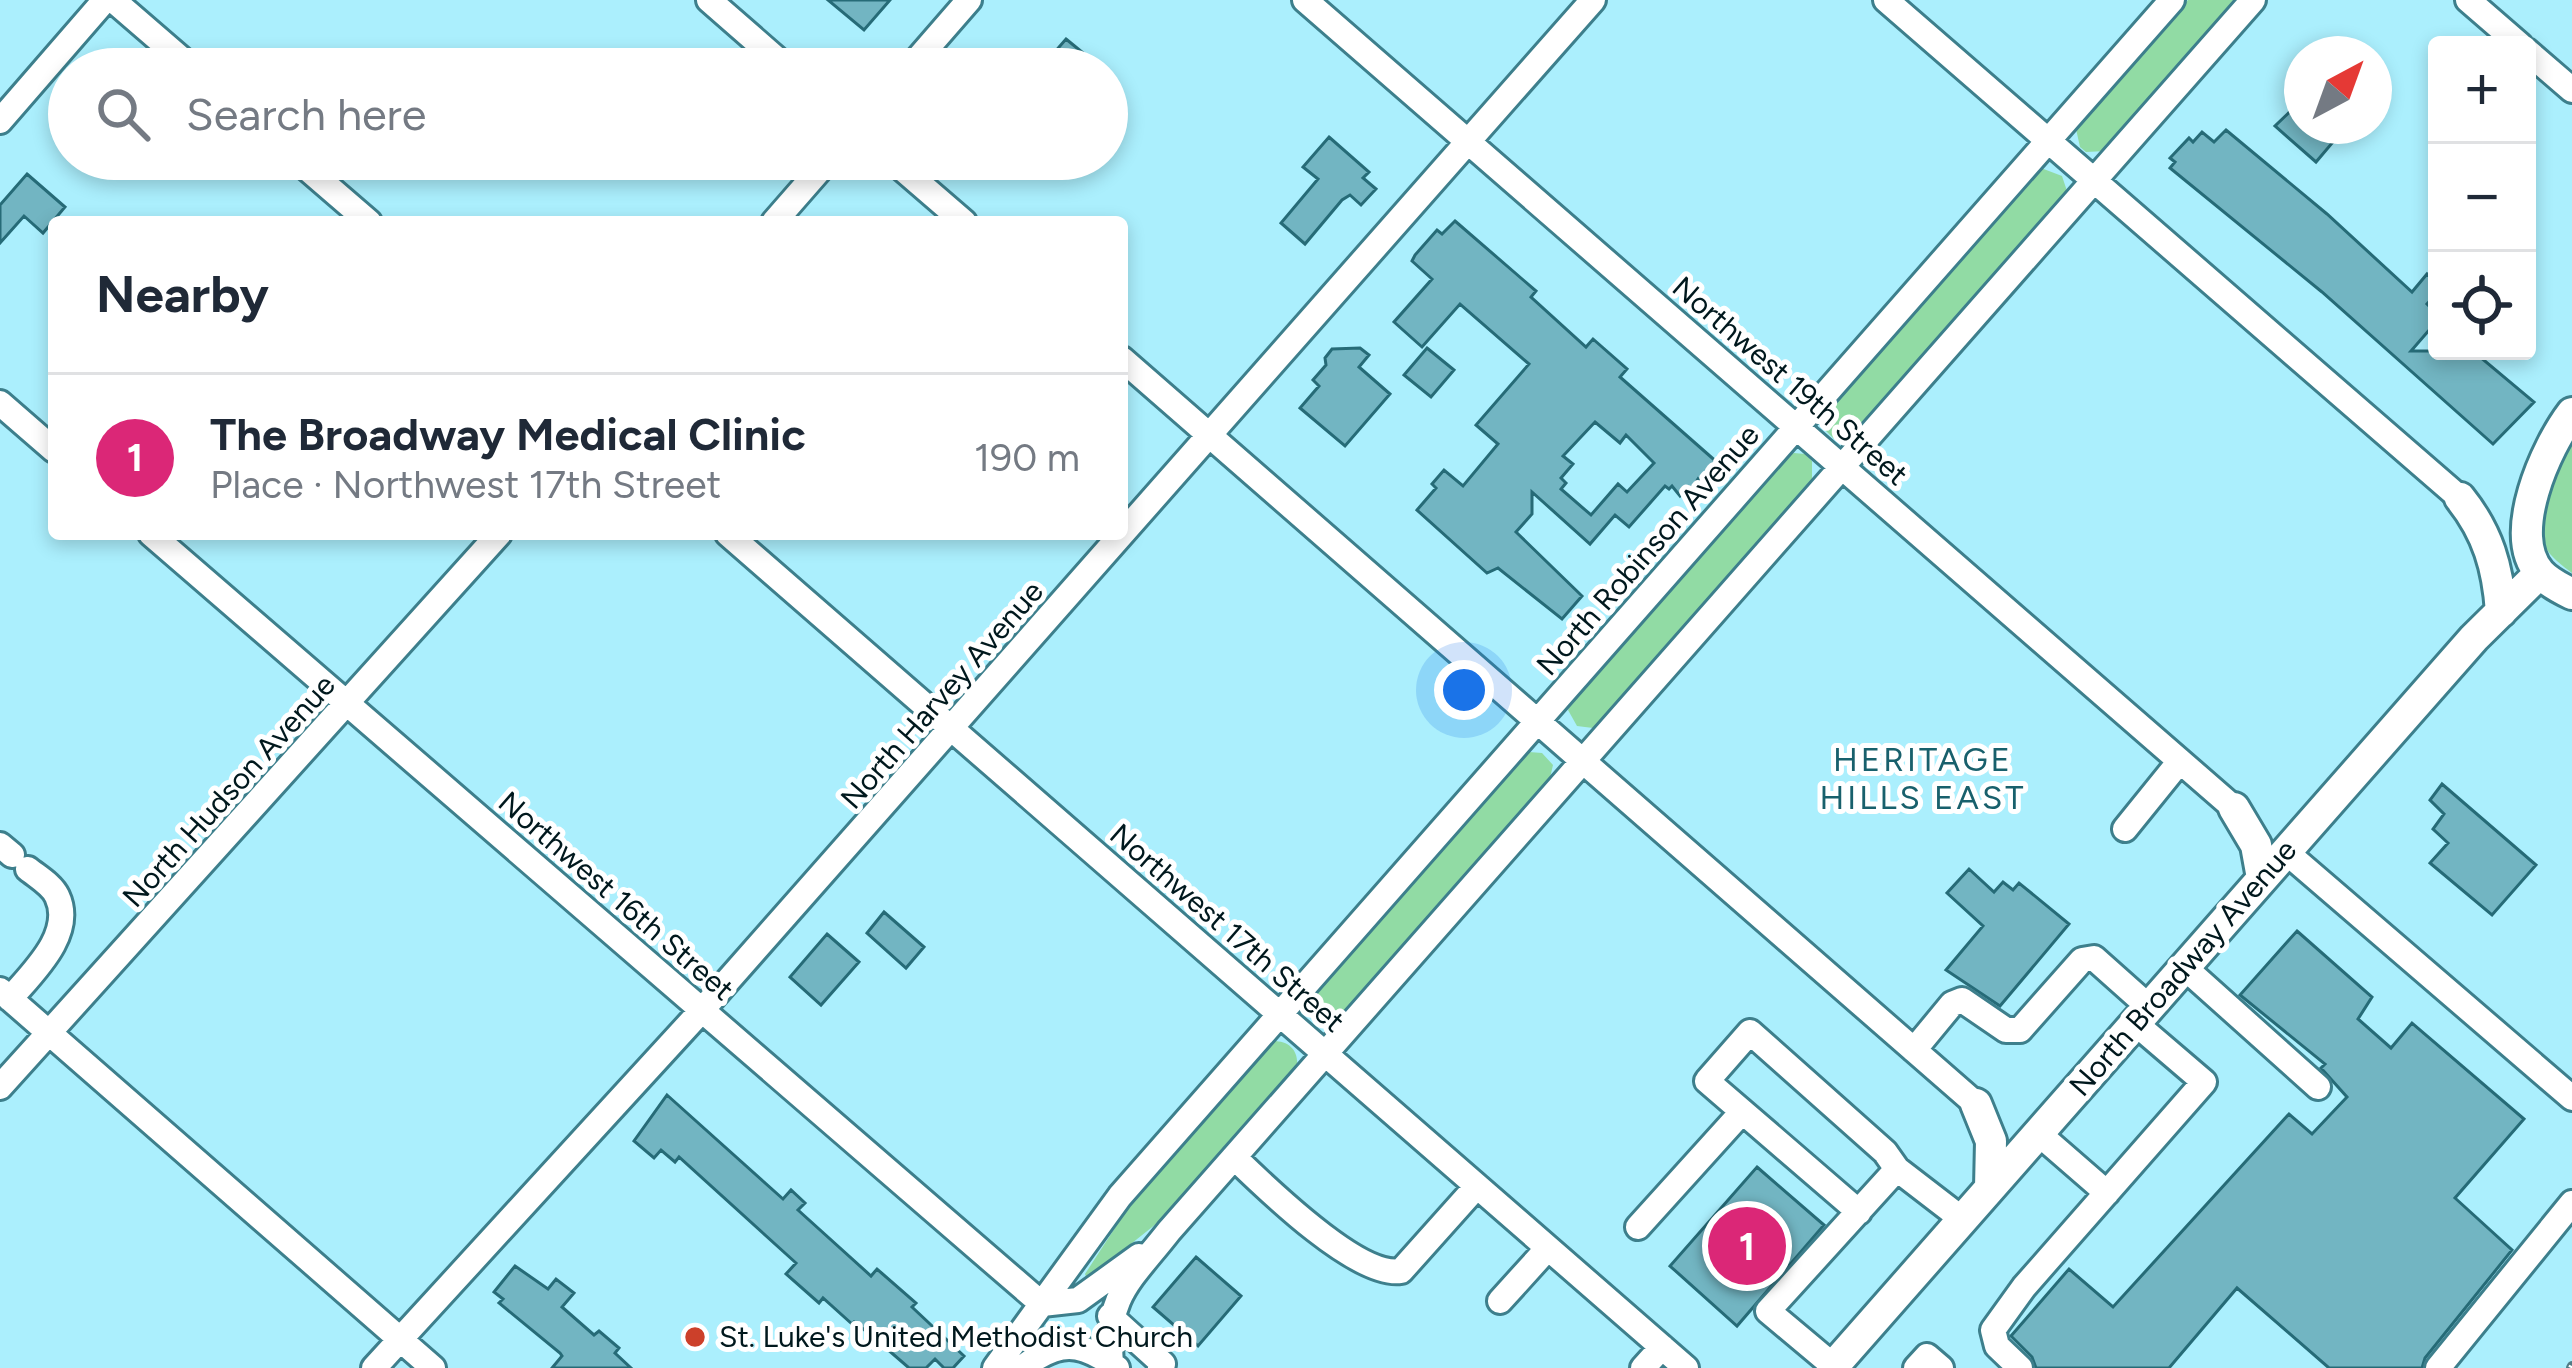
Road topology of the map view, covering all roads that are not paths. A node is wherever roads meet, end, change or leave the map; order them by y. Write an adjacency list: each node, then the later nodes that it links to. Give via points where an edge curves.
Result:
1 (109, 0): 11 (street); 12 (street)
2 (709, 0): 13 (street)
3 (969, 0): 14 (street)
4 (1305, 0): 20 (street, Northwest 19th Street)
5 (1593, 0): 20 (street, North Harvey Avenue)
6 (1886, 0): 19 (street)
7 (2172, 0): 19 (street, North Robinson Avenue)
8 (2253, 0): 24 (street)
9 (2468, 0): 10 (street)
10 (2510, 36)
11 (66, 48)
12 (167, 48)
13 (764, 48)
14 (927, 48)
15 (2536, 59): 17 (street)
16 (48, 68): 18 (street)
17 (2572, 91)
18 (0, 121)
19 (2048, 141): 24 (street); 31 (street, North Robinson Avenue)
20 (1468, 142): 31 (street, Northwest 19th Street); 32 (street, North Harvey Avenue)
21 (320, 180): 25 (street)
22 (811, 180): 26 (street)
23 (915, 180): 27 (street)
24 (2094, 181): 34 (street); 35 (street)
25 (362, 216)
26 (779, 216)
27 (957, 216)
28 (1128, 364): 32 (street)
29 (0, 404): 33 (street)
30 (2572, 413): 41 (main road, via 2541,470 2526,523)
31 (1797, 427): 34 (street, Northwest 19th Street); 45 (street, North Robinson Avenue)
32 (1209, 435): 36 (street, North Harvey Avenue); 45 (street)
33 (48, 445)
34 (1843, 466): 47 (street); 48 (street, Northwest 19th Street)
35 (2460, 498): 43 (main road, via 2488,542)
36 (1128, 528)
37 (158, 540): 44 (street, Northwest 16th Street)
38 (494, 540): 44 (street, North Hudson Avenue)
39 (735, 540): 46 (street, Northwest 17th Street)
40 (1117, 540): 46 (street, North Harvey Avenue)
41 (2540, 573): 42 (main road); 43 (main road, North Broadway Avenue)
42 (2572, 594)
43 (2501, 612): 51 (main road, North Broadway Avenue)
44 (349, 705): 56 (street, Northwest 16th Street); 59 (street, North Hudson Avenue)
45 (1538, 720): 47 (street); 57 (street, North Robinson Avenue)
46 (953, 728): 56 (street, North Harvey Avenue); 57 (street, Northwest 17th Street)
47 (1584, 760): 60 (street); 61 (street)
48 (2180, 761): 49 (street, Northwest 19th Street); 50 (street)
49 (2234, 808): 53 (main road, via 2256,845)
50 (2125, 829)
51 (2285, 851): 53 (main road, North Broadway Avenue); 64 (street)
52 (13, 856): 55 (street, via 58,897 60,920 55,941)
53 (2262, 878): 54 (main road, North Broadway Avenue)
54 (2184, 967): 58 (main road, North Broadway Avenue); 63 (street)
55 (5, 994): 59 (street)
56 (702, 1010): 80 (street, Northwest 16th Street); 82 (street, North Harvey Avenue)
57 (1280, 1014): 61 (street, Northwest 17th Street); 80 (street, North Robinson Avenue, via 1120,1196)
58 (2142, 1014): 60 (street, via 2094,958 2082,960 2020,1030 2006,1030 1962,1000); 67 (main road, North Broadway Avenue); 72 (street, via 2204,1082)
59 (49, 1033): 62 (street, North Hudson Avenue); 82 (street)
60 (1914, 1049): 65 (street)
61 (1325, 1054): 68 (street); 70 (street, Northwest 17th Street)
62 (0, 1087)
63 (2318, 1087)
64 (2572, 1099)
65 (1976, 1104): 71 (main road, via 1991,1141)
66 (1742, 1112): 69 (street, via 1707,1081 1750,1032); 74 (street); 76 (street)
67 (2038, 1133): 71 (main road, North Broadway Avenue); 72 (street)
68 (1234, 1157): 70 (street, via 1344,1251 1385,1274 1401,1271); 77 (street)
69 (1897, 1169): 74 (street); 75 (street)
70 (1477, 1186): 78 (street, Northwest 17th Street)
71 (1990, 1187): 75 (main road, North Broadway Avenue)
72 (2107, 1193): 95 (street, via 1993,1330 1997,1346)
73 (2572, 1202): 96 (street)
74 (1858, 1212): 85 (street, via 1768,1311)
75 (1962, 1219): 85 (main road, North Broadway Avenue)
76 (1638, 1227)
77 (1169, 1232): 80 (street, via 1086,1296); 81 (street)
78 (1548, 1248): 79 (street); 83 (street, Northwest 17th Street)
79 (1500, 1301)
80 (1042, 1304): 88 (street, North Robinson Avenue)
81 (1110, 1316): 84 (street); 90 (street)
82 (400, 1340): 86 (street, North Harvey Avenue); 87 (street)
83 (1661, 1347): 91 (street); 92 (street, Northwest 17th Street)
84 (1114, 1365): 89 (street, via 1066,1345)
85 (1834, 1367)
86 (374, 1368)
87 (433, 1368)
88 (995, 1368)
89 (1022, 1368)
90 (1160, 1368)
91 (1643, 1368)
92 (1686, 1368)
93 (1916, 1368): 94 (street, via 1927,1356)
94 (1942, 1368)
95 (2020, 1368)
96 (2438, 1368)

